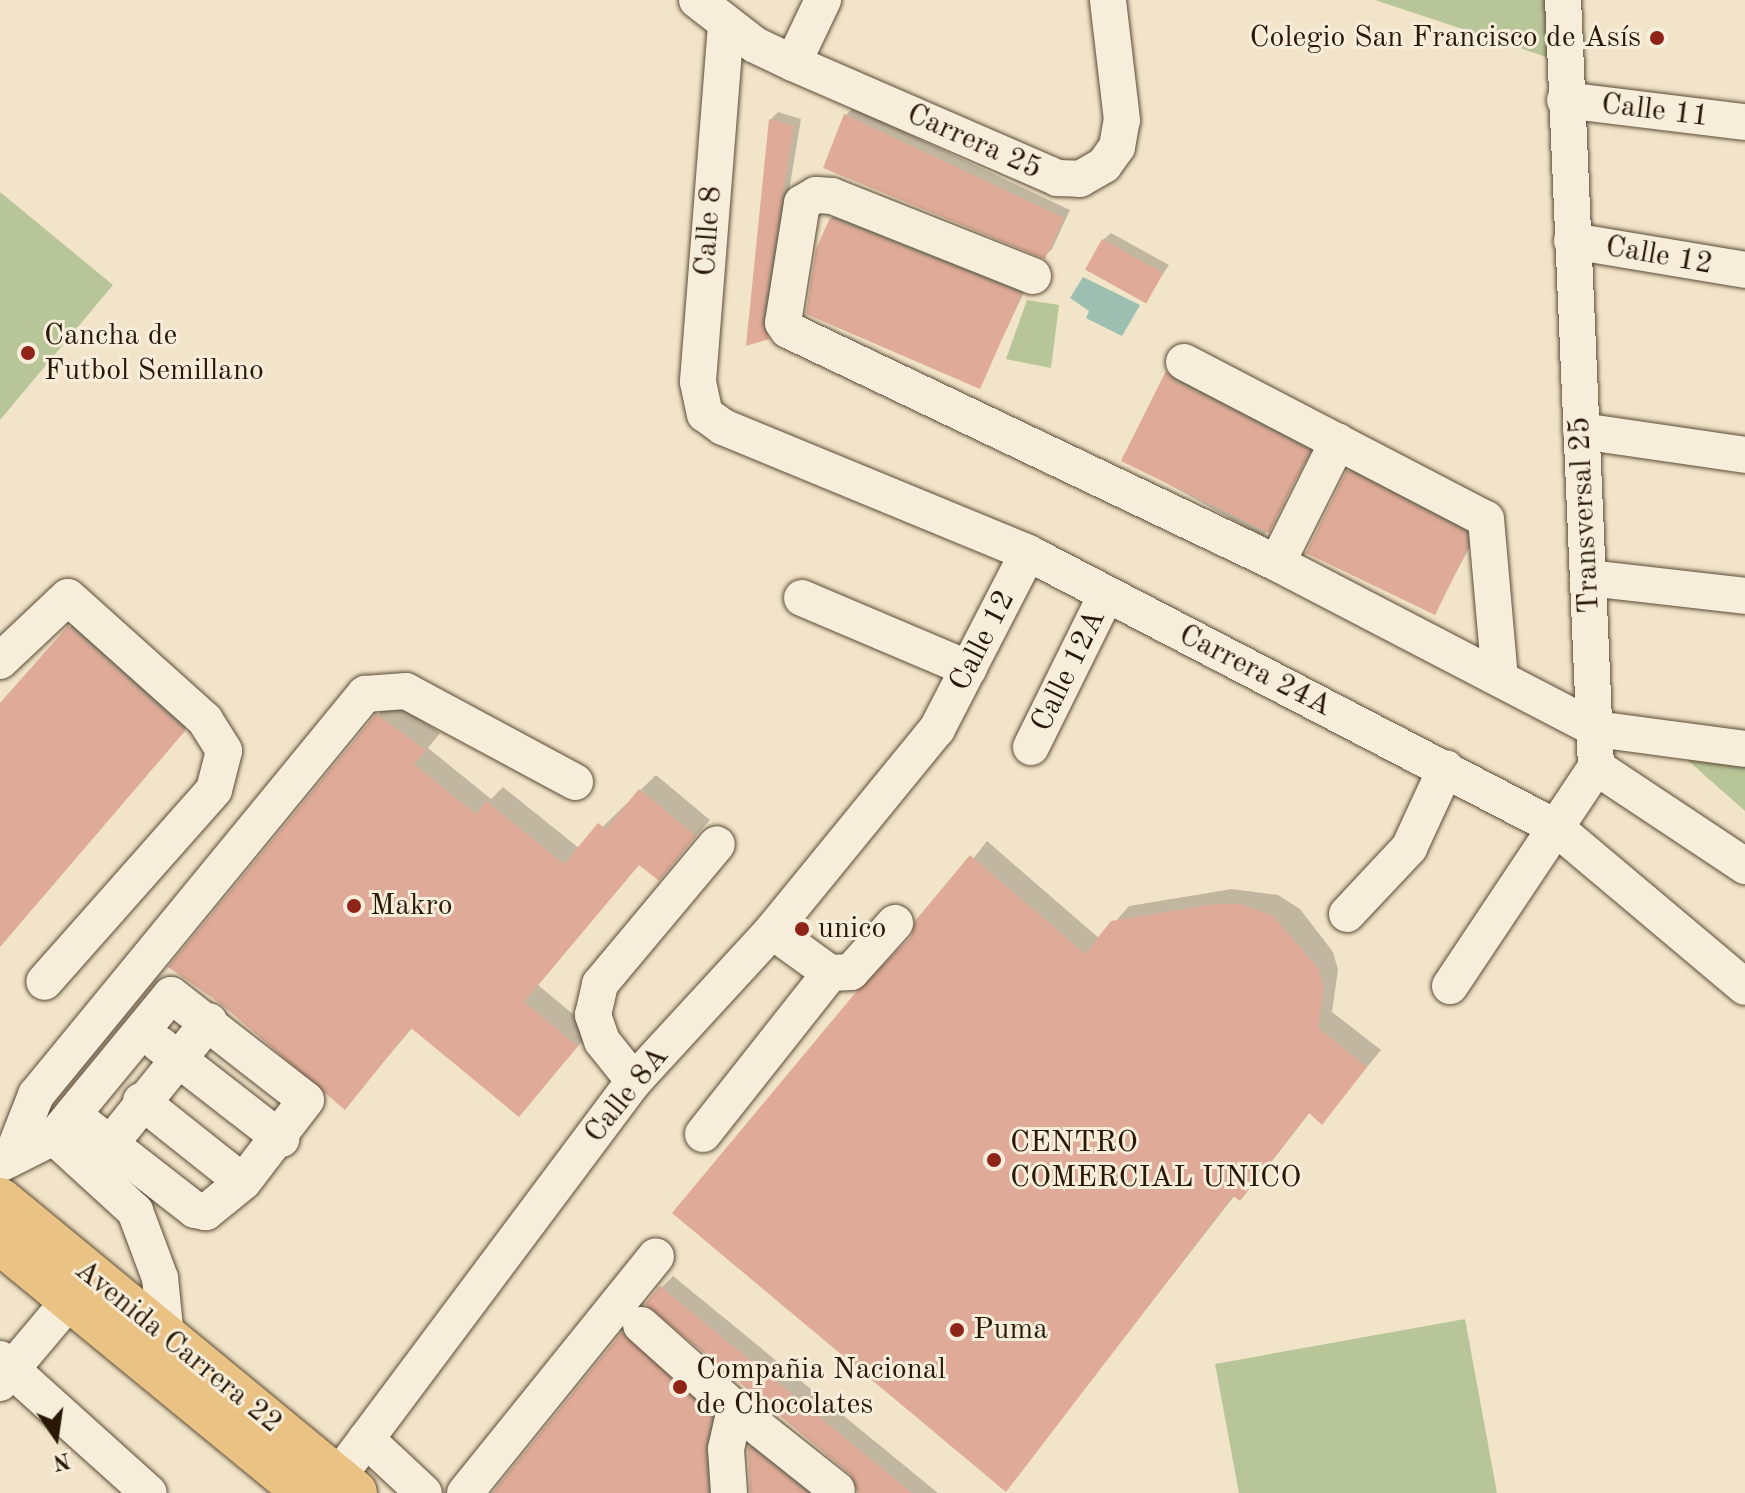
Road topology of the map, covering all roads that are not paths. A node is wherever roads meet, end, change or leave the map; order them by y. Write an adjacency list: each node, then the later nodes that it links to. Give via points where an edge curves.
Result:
1 (697, 0): 5 (street, Carrera 25)
2 (823, 0): 6 (street)
3 (1108, 0): 6 (street, Carrera 25, via 1122,120 1117,147 1104,165 1080,179 1057,178)
4 (1563, 0): 7 (street, Transversal 25)
5 (726, 25): 6 (street, Carrera 25); 13 (street, Calle 8, via 698,382 705,414)
6 (793, 63)
7 (1565, 100): 8 (street, Calle 11); 9 (street, Transversal 25)
8 (1745, 122)
9 (1572, 241): 10 (street, Calle 12); 14 (street, Transversal 25)
10 (1745, 270)
11 (1033, 276): 18 (street, via 832,196 816,195 802,203 783,323 788,330)
12 (1184, 362): 15 (street)
13 (723, 427): 17 (street, Carrera 24A)
14 (1581, 431): 16 (street); 19 (street, Transversal 25)
15 (1338, 441): 18 (street); 25 (street, via 1486,519)
16 (1745, 455)
17 (1028, 553): 20 (street, Carrera 24A); 24 (street, Calle 12)
18 (1277, 563): 25 (street)
19 (1588, 578): 21 (street); 27 (street, Transversal 25)
20 (1106, 595): 28 (street, Calle 12A); 31 (street, Carrera 24A)
21 (1745, 596)
22 (802, 598): 24 (street)
23 (0, 661): 40 (street, via 68,597 205,720 224,751 214,790)
24 (969, 669): 26 (street, Calle 12)
25 (1500, 678): 27 (street)
26 (937, 729): 38 (street, Calle 8A)
27 (1596, 729): 29 (street); 30 (street, Transversal 25)
28 (1031, 747)
29 (1745, 749)
30 (1596, 767): 33 (street); 35 (street)
31 (1446, 768): 33 (street, Carrera 24A); 36 (street, via 1409,848)
32 (575, 782): 52 (street, via 406,691 365,694 36,1095)
33 (1555, 827): 41 (street); 42 (street, Carrera 24A)
34 (717, 844): 46 (street, via 600,984 593,1015 602,1041)
35 (1745, 866)
36 (1347, 914)
37 (895, 923): 39 (street, via 851,972)
38 (772, 931): 39 (street); 46 (street, Calle 8A)
39 (830, 973): 49 (street)
40 (44, 982)
41 (1450, 986)
42 (1745, 987)
43 (209, 1021): 44 (street, via 171,995); 45 (street); 50 (street, via 303,1093 305,1107)
44 (141, 1030): 45 (street); 48 (street)
45 (177, 1058): 47 (street); 50 (street)
46 (634, 1081): 62 (street, Calle 8A)
47 (141, 1101): 51 (street); 53 (street)
48 (63, 1126): 51 (street); 52 (street)
49 (703, 1134)
50 (281, 1139): 53 (street)
51 (100, 1156): 53 (street, via 195,1210 215,1209); 59 (street, via 145,1232 160,1278)
52 (6, 1160)
53 (243, 1182)
54 (0, 1200): 59 (main road, Avenida Carrera 22)
55 (0, 1242): 57 (main road, Avenida Carrera 22)
56 (656, 1256): 67 (street)
57 (70, 1300): 60 (street); 63 (main road, Avenida Carrera 22)
58 (641, 1325): 61 (street)
59 (166, 1337): 63 (main road, Avenida Carrera 22)
60 (4, 1371): 65 (street)
61 (735, 1409): 64 (street); 68 (street, via 726,1449)
62 (366, 1439): 63 (street, Calle 8A); 66 (street)
63 (333, 1488)
64 (837, 1490)
65 (149, 1493)
66 (424, 1493)
67 (465, 1493)
68 (729, 1493)

